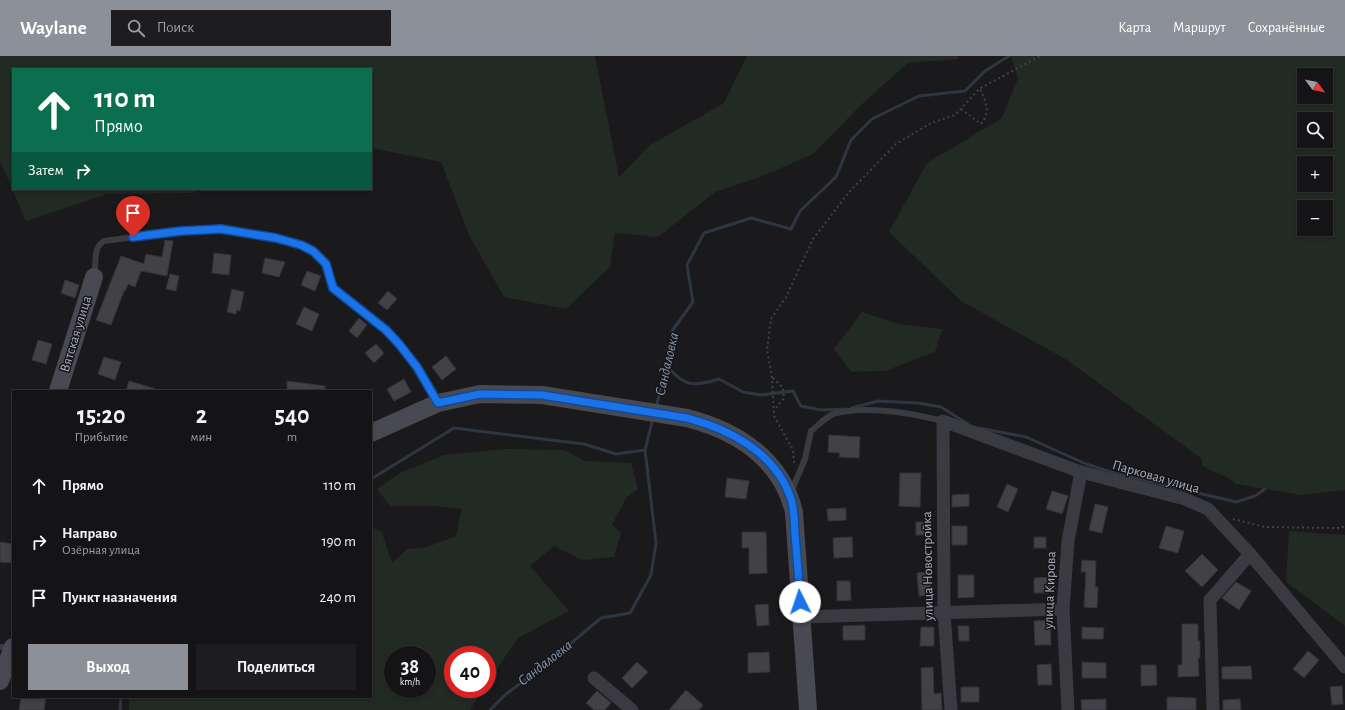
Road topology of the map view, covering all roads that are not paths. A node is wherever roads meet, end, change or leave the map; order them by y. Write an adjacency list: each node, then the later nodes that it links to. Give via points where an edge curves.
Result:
1 (94, 277): 2 (street, Вятская улица); 3 (lane, via 97,249 104,241 181,231 221,229 263,235 301,245 313,251 326,264 333,288 386,330 399,344 417,367)
2 (58, 390)
3 (438, 403): 5 (street); 7 (street, via 480,394 542,395 704,422 744,441 759,452 772,466)
4 (943, 421): 6 (street, Парковая улица); 7 (lane, via 906,413 872,411 834,414 811,431 806,459); 10 (street, улица Новостройка)
5 (372, 433)
6 (1081, 472): 8 (street, Парковая улица, via 1185,499 1208,509); 9 (street, улица Кирова, via 1068,541)
7 (790, 496): 11 (street, via 794,512)
8 (1250, 554): 15 (street, Парковая улица); 22 (street, via 1210,600)
9 (1063, 609): 10 (street); 21 (street, улица Кирова)
10 (944, 612): 11 (street); 20 (street, улица Новостройка)
11 (801, 617): 19 (street)
12 (0, 647): 13 (lane)
13 (12, 648)
14 (12, 651): 17 (street)
15 (1345, 667)
16 (594, 678): 18 (street)
17 (0, 681)
18 (630, 710)
19 (808, 710)
20 (951, 710)
21 (1068, 710)
22 (1213, 710)

